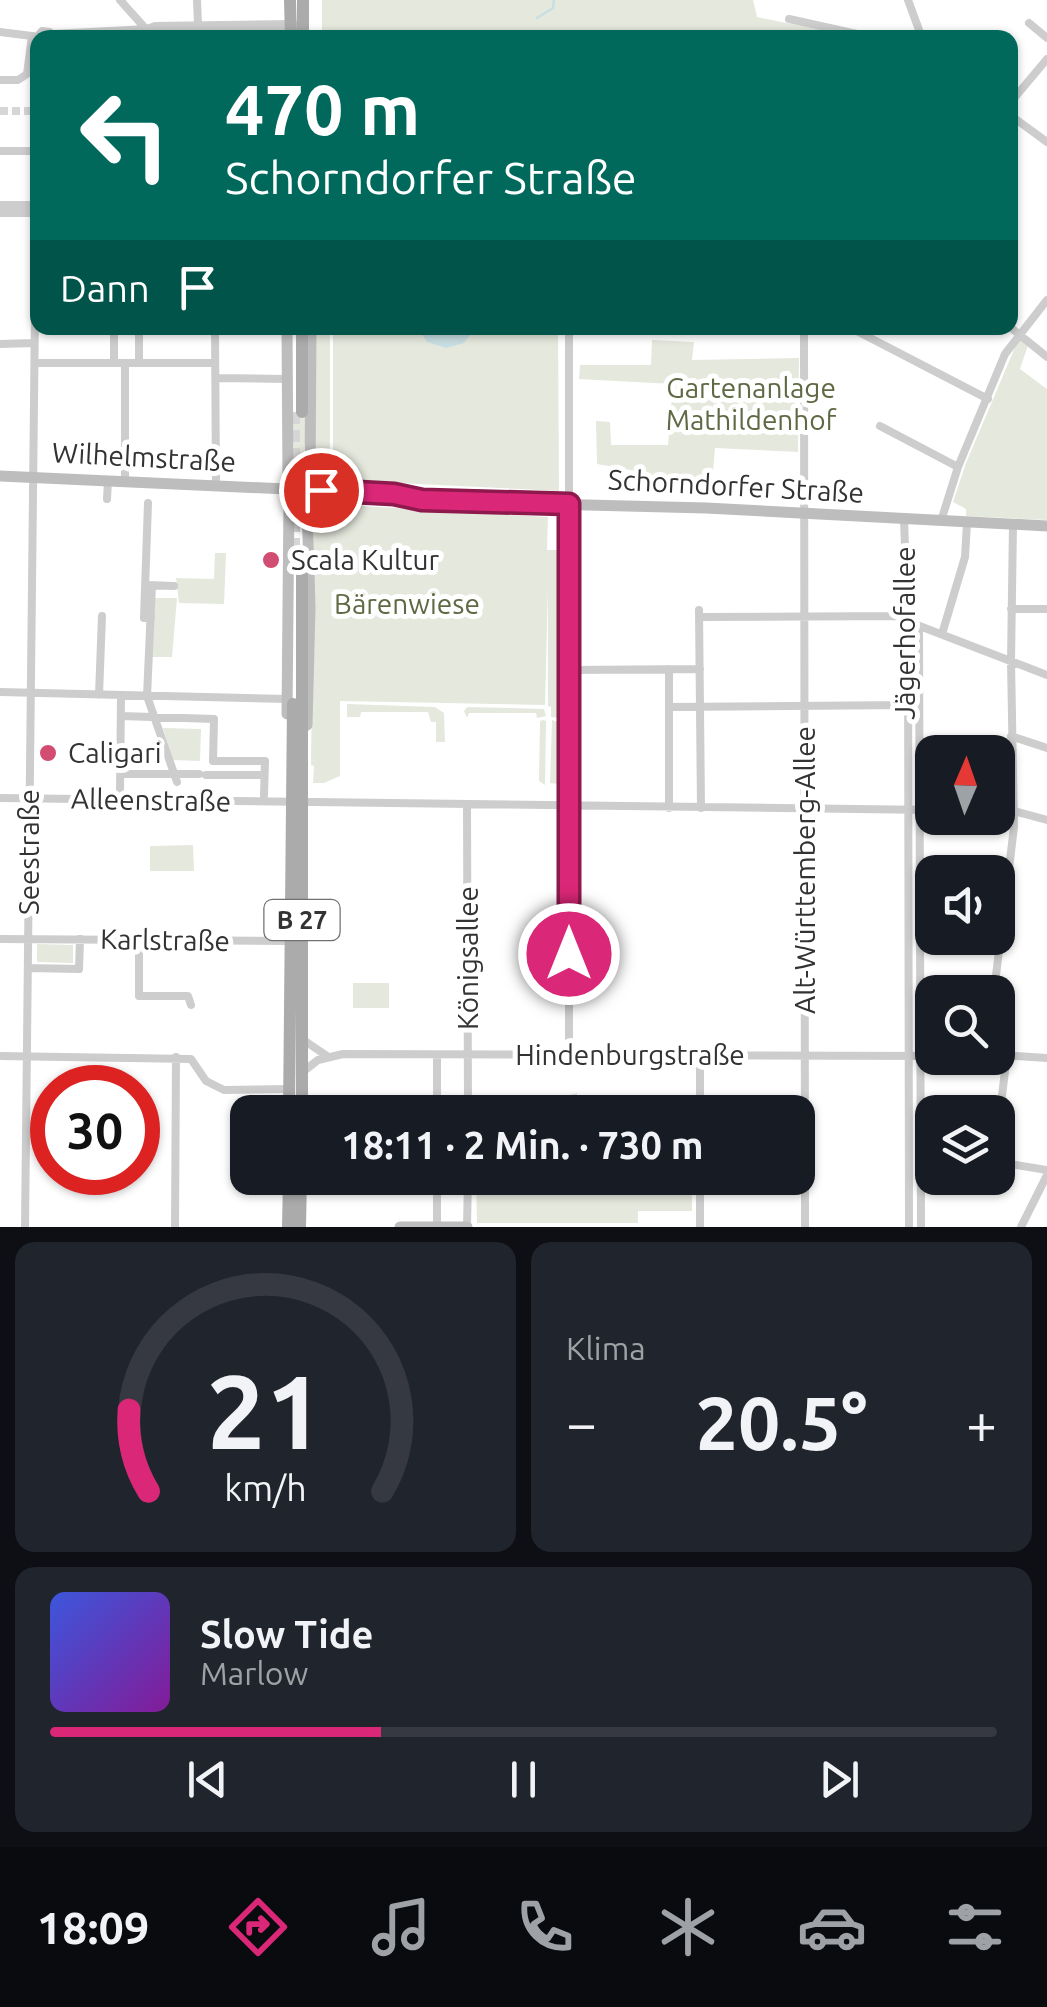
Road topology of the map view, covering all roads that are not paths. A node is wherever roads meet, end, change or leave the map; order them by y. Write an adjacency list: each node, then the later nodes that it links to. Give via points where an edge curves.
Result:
1 (197, 0): 11 (street)
2 (290, 0): 12 (main road)
3 (304, 0): 13 (main road)
4 (908, 0): 15 (street)
5 (124, 4): 6 (street); 9 (street)
6 (136, 17): 9 (street, via 136,27); 10 (street)
7 (789, 18): 14 (street)
8 (1029, 23): 18 (street)
9 (128, 30)
10 (147, 30)
11 (198, 30)
12 (296, 30)
13 (296, 30)
14 (841, 30)
15 (919, 30)
16 (0, 32): 17 (street)
17 (30, 38)
18 (1047, 38)
19 (1047, 59): 22 (street)
20 (30, 62): 21 (street, via 18,80)
21 (0, 80)
22 (1018, 93)
23 (1018, 121): 24 (street)
24 (1047, 142)
25 (0, 151): 26 (street)
26 (30, 151)
27 (0, 205): 28 (street)
28 (30, 208)
29 (30, 210): 30 (street)
30 (0, 213)
31 (1047, 300): 32 (street)
32 (1019, 334): 46 (street); 54 (street)
33 (35, 335): 44 (street, Seestraße)
34 (114, 335): 48 (street)
35 (139, 335): 50 (street)
36 (215, 335): 51 (street)
37 (290, 335): 53 (main road)
38 (292, 335): 39 (main road, via 298,412)
39 (302, 335)
40 (311, 335): 57 (main road)
41 (569, 335): 67 (street)
42 (804, 335): 69 (street, Alt-Württemberg-Allee)
43 (865, 335): 54 (street)
44 (34, 343): 45 (street); 47 (street, Seestraße)
45 (0, 344)
46 (1047, 356)
47 (34, 363): 48 (street); 60 (street, Seestraße)
48 (114, 363): 49 (street)
49 (125, 363): 50 (street); 62 (street)
50 (139, 363): 51 (street)
51 (215, 363): 52 (street)
52 (216, 378): 53 (street); 64 (street)
53 (287, 379): 56 (main road)
54 (988, 400): 58 (street)
55 (880, 426): 58 (street)
56 (287, 454): 57 (main road, via 300,463); 65 (main road)
57 (311, 456): 66 (main road)
58 (958, 467): 71 (street)
59 (0, 476): 60 (main road, Wilhelmstraße)
60 (36, 477): 61 (main road, Wilhelmstraße); 93 (street, Seestraße)
61 (108, 481): 62 (main road, Wilhelmstraße); 68 (street)
62 (125, 482): 63 (main road, Wilhelmstraße)
63 (149, 482): 64 (main road, Wilhelmstraße); 78 (street)
64 (216, 486): 65 (main road, Wilhelmstraße)
65 (288, 490): 66 (main road, via 297,503); 66 (main road, via 298,475); 75 (main road)
66 (311, 492): 67 (main road, Schorndorfer Straße); 76 (main road)
67 (569, 504): 69 (main road, Schorndorfer Straße); 90 (street)
68 (106, 514)
69 (806, 514): 70 (main road, Schorndorfer Straße); 83 (street, Alt-Württemberg-Allee)
70 (904, 520): 71 (main road, Schorndorfer Straße); 84 (street, Jägerhofallee)
71 (941, 521): 72 (main road, Schorndorfer Straße)
72 (967, 523): 73 (main road, Schorndorfer Straße); 86 (street, via 965,556)
73 (1013, 524): 74 (main road, Schorndorfer Straße); 80 (street)
74 (1047, 526)
75 (288, 552): 76 (main road, via 299,547); 97 (main road)
76 (309, 557): 107 (main road, via 309,698)
77 (298, 571): 107 (main road, B 27)
78 (149, 585): 79 (street); 96 (street)
79 (174, 586)
80 (1011, 609): 81 (street); 87 (street)
81 (1047, 609)
82 (102, 616): 94 (street)
83 (804, 616): 84 (street); 89 (street, via 699,613); 99 (street, Alt-Württemberg-Allee)
84 (907, 620): 85 (street); 98 (street, Jägerhofallee)
85 (919, 626): 86 (street); 104 (street, Jägerhofallee)
86 (942, 634): 87 (street)
87 (1010, 661): 91 (street); 105 (street)
88 (669, 669): 89 (street); 90 (street); 100 (street)
89 (700, 669): 101 (street)
90 (568, 670): 118 (street)
91 (1047, 675)
92 (0, 692): 93 (street)
93 (33, 693): 94 (street); 115 (street, Seestraße)
94 (99, 695): 95 (street)
95 (121, 695): 96 (street); 102 (street)
96 (147, 696): 97 (street); 103 (street)
97 (288, 699): 107 (main road, via 287,726)
98 (906, 705): 99 (street); 122 (street, Jägerhofallee)
99 (805, 706): 101 (street); 121 (street, Alt-Württemberg-Allee)
100 (668, 707): 101 (street); 119 (street)
101 (700, 707): 120 (street)
102 (121, 716): 103 (street); 109 (street)
103 (154, 717): 110 (street, via 214,718 213,761 265,761); 111 (street)
104 (918, 735)
105 (1012, 735)
106 (1015, 737): 108 (street)
107 (297, 748): 116 (main road, B 27)
108 (1047, 748)
109 (120, 774): 111 (street); 112 (street)
110 (264, 775): 111 (street); 113 (street)
111 (175, 778)
112 (120, 795)
113 (264, 795)
114 (0, 798): 115 (street, Alleenstraße)
115 (30, 798): 116 (street, Alleenstraße); 129 (street, Seestraße)
116 (296, 802): 117 (street, Alleenstraße); 132 (main road, B 27); 133 (main road, B 27)
117 (468, 804): 118 (street, Alleenstraße); 146 (street, Königsallee)
118 (569, 806): 119 (street, Alleenstraße); 139 (street)
119 (669, 808): 120 (street, Alleenstraße)
120 (701, 808): 121 (street, Alleenstraße)
121 (805, 809): 122 (street, Alleenstraße); 141 (street, Alt-Württemberg-Allee)
122 (906, 810): 123 (street, Alleenstraße); 147 (street, Jägerhofallee)
123 (915, 810)
124 (1015, 811): 125 (street)
125 (1047, 820)
126 (918, 835): 135 (street, Jägerhofallee)
127 (1011, 835): 136 (street)
128 (0, 939): 129 (street, Karlstraße)
129 (29, 939): 130 (street, Karlstraße); 134 (street, Seestraße)
130 (80, 939): 131 (street, Karlstraße); 134 (street, Karlstraße, via 79,969)
131 (139, 939): 132 (street, Karlstraße); 137 (street, via 138,996 188,996)
132 (290, 941): 133 (street); 152 (main road, B 27)
133 (301, 956): 138 (main road, B 27)
134 (28, 968): 143 (street, Seestraße)
135 (921, 975)
136 (996, 975)
137 (190, 1005)
138 (301, 1037): 144 (street); 153 (main road, B 27)
139 (569, 1055): 140 (street, Hindenburgstraße); 146 (street, Hindenburgstraße)
140 (700, 1055): 141 (street, Hindenburgstraße); 159 (street)
141 (806, 1055): 147 (street, Hindenburgstraße); 176 (street, Alt-Württemberg-Allee)
142 (0, 1056): 143 (street)
143 (28, 1056): 150 (street); 169 (street, Seestraße)
144 (327, 1056): 145 (street, Hindenburgstraße); 153 (street)
145 (437, 1056): 146 (street, Hindenburgstraße); 157 (street, Königsallee)
146 (468, 1056): 158 (street, Königsallee)
147 (906, 1056): 148 (street, Hindenburgstraße); 177 (street, Jägerhofallee)
148 (915, 1056)
149 (1015, 1056): 151 (street)
150 (176, 1058): 154 (street, via 191,1059 214,1088); 170 (street)
151 (1047, 1058)
152 (289, 1060): 153 (street); 154 (main road, B 27)
153 (302, 1072): 154 (street); 156 (main road, B 27)
154 (289, 1088): 155 (main road, B 27)
155 (292, 1095)
156 (299, 1095)
157 (437, 1095)
158 (468, 1095)
159 (700, 1095)
160 (1015, 1165): 161 (street)
161 (1047, 1172): 179 (street)
162 (289, 1195): 171 (main road)
163 (301, 1195): 172 (main road)
164 (437, 1195): 168 (street)
165 (468, 1195): 174 (street)
166 (700, 1195): 175 (street)
167 (921, 1195): 178 (street, Jägerhofallee)
168 (437, 1226): 173 (main road); 174 (main road)
169 (26, 1227)
170 (175, 1227)
171 (288, 1227)
172 (300, 1227)
173 (400, 1227)
174 (467, 1227)
175 (700, 1227)
176 (805, 1227)
177 (909, 1227)
178 (921, 1227)
179 (1021, 1227)

